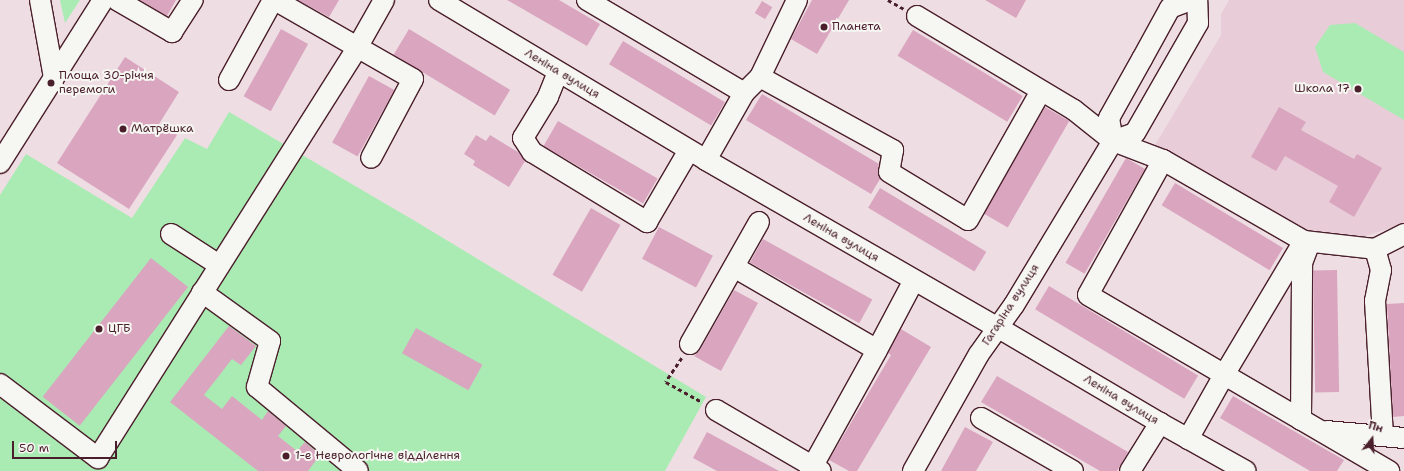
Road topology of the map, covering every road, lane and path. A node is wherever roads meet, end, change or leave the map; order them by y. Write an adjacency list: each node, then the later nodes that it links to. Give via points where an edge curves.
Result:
1 (40, 0): 16 (street)
2 (103, 0): 16 (street)
3 (117, 0): 4 (street, via 172,32)
4 (194, 0)
5 (274, 0): 13 (street); 17 (street)
6 (384, 0): 13 (street)
7 (587, 0): 19 (street)
8 (797, 0): 15 (street)
9 (1191, 0): 20 (street, via 1170,8 1109,118)
10 (1197, 0): 20 (street, via 1198,23 1154,101 1135,132)
11 (450, 3): 14 (street, Леніна вулиця)
12 (916, 16): 18 (street)
13 (357, 48): 22 (street, via 413,79); 31 (street)
14 (558, 72): 21 (street, Леніна вулиця); 21 (street, via 548,97 523,138 532,152 647,222)
15 (760, 77): 18 (street, via 893,150 888,172 968,220); 19 (street)
16 (54, 78): 25 (street)
17 (229, 80)
18 (1041, 91): 20 (street, via 1074,110)
19 (744, 94): 23 (street)
20 (1113, 141): 24 (street); 35 (street, Гагаріна вулиця, via 1014,305)
21 (689, 150): 23 (street, Леніна вулиця)
22 (371, 158)
23 (706, 160): 33 (street, Леніна вулиця)
24 (1163, 160): 29 (street); 38 (street, via 1088,295)
25 (0, 163)
26 (759, 222): 32 (street)
27 (171, 234): 31 (street)
28 (1404, 234): 30 (street)
29 (1307, 242): 30 (street); 38 (street); 42 (street, via 1302,263)
30 (1375, 249): 45 (street, via 1381,270 1375,301)
31 (219, 265): 34 (street)
32 (734, 267): 36 (street); 37 (street)
33 (914, 280): 35 (street, Леніна вулиця); 37 (street)
34 (202, 292): 48 (street); 50 (street, via 270,341 256,387)
35 (997, 327): 43 (street, Леніна вулиця); 51 (street, Гагаріна вулиця)
36 (690, 344): 40 (path, via 666,382)
37 (877, 350): 49 (street)
38 (1224, 375): 42 (street); 47 (street)
39 (0, 384): 48 (street)
40 (716, 410): 49 (street)
41 (981, 418): 52 (street)
42 (1301, 420): 44 (street)
43 (1160, 423): 47 (street, Леніна вулиця); 53 (street)
44 (1320, 430): 45 (street); 55 (street)
45 (1383, 436): 46 (street)
46 (1404, 438)
47 (1188, 439): 54 (street, Леніна вулиця)
48 (96, 464)
49 (815, 469)
50 (358, 471)
51 (913, 471)
52 (1073, 471)
53 (1130, 471)
54 (1246, 471)
55 (1389, 471)

